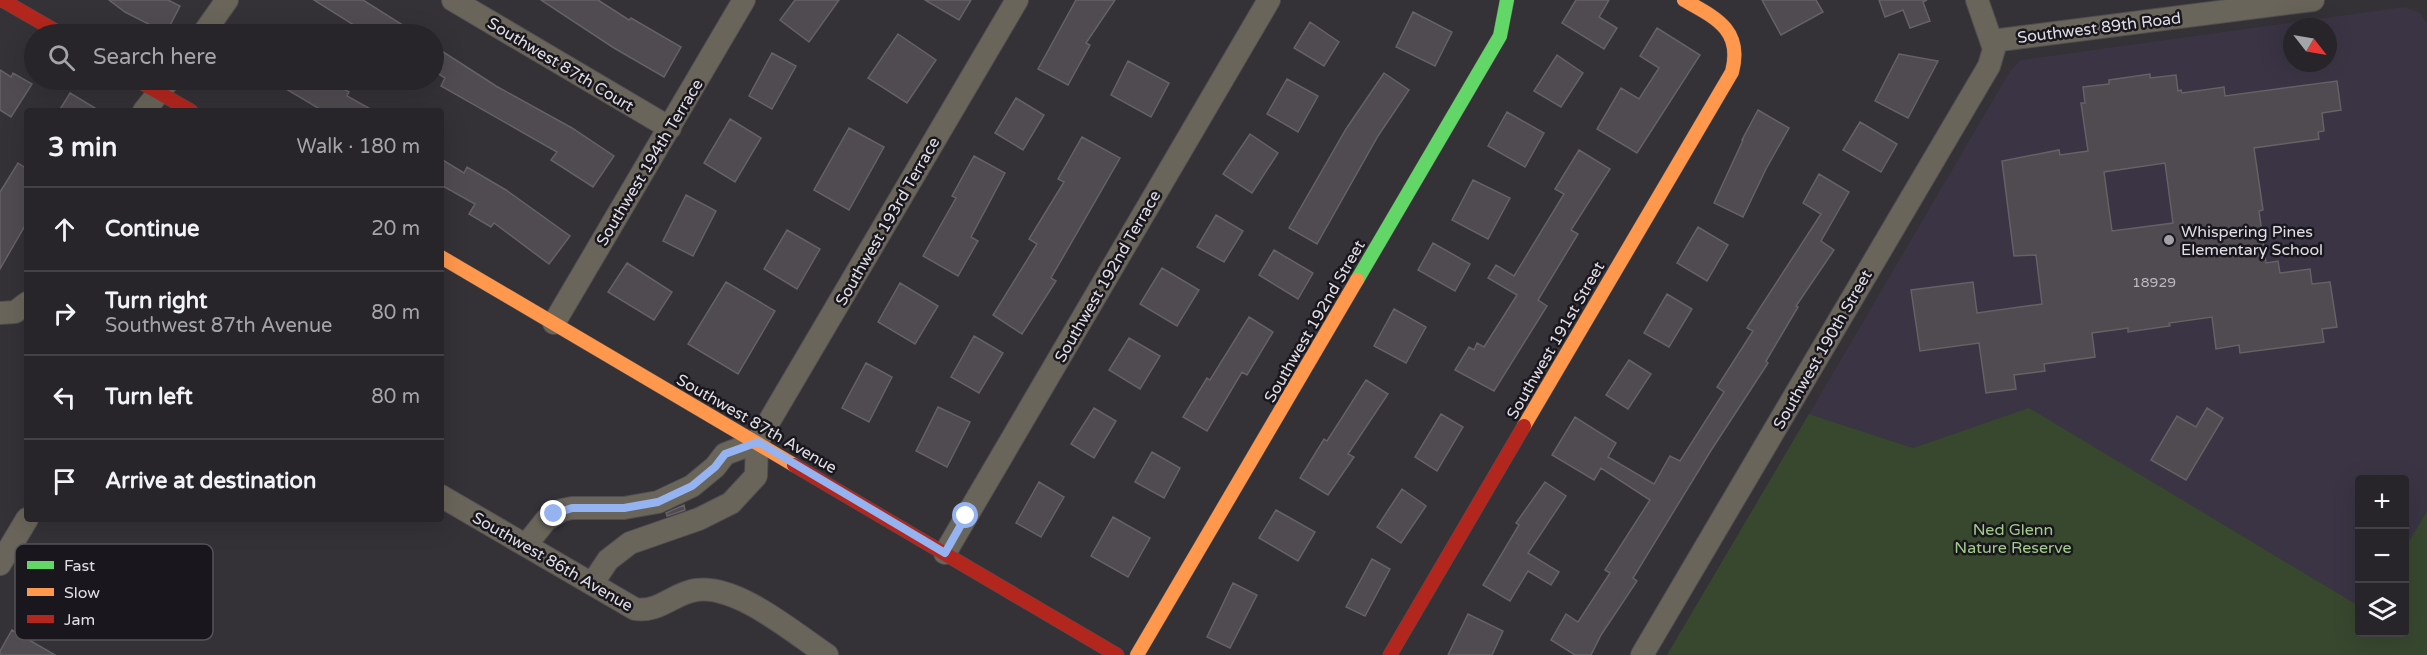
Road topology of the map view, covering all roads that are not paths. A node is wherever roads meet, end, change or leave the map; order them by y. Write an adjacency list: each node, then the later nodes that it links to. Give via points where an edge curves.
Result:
1 (2, 0): 12 (street)
2 (227, 0): 13 (street)
3 (453, 0): 19 (street, Southwest 87th Court)
4 (744, 0): 19 (street, Southwest 194th Terrace)
5 (1017, 0): 22 (street, Southwest 193rd Terrace)
6 (1269, 0): 30 (street, Southwest 192nd Terrace)
7 (1507, 0): 35 (street, Southwest 192nd Street, via 1500,36)
8 (1684, 0): 36 (street, Southwest 191st Street, via 1722,24 1734,39 1737,54 1732,72)
9 (1977, 0): 14 (street)
10 (2313, 0): 11 (street, Southwest 89th Road)
11 (2219, 6): 14 (street, Southwest 89th Road)
12 (44, 24)
13 (210, 24)
14 (1992, 41): 37 (street, Southwest 190th Street, via 1989,66)
15 (161, 90): 17 (street)
16 (168, 90): 18 (street)
17 (146, 108)
18 (188, 108)
19 (670, 128): 21 (street, Southwest 194th Terrace)
20 (444, 259): 21 (street, Southwest 87th Avenue)
21 (554, 323): 22 (street, Southwest 87th Avenue)
22 (758, 442): 23 (street, via 725,454); 26 (street, via 756,477 731,503); 30 (street, Southwest 87th Avenue)
23 (692, 486): 25 (street, via 658,502); 26 (street)
24 (444, 498): 29 (street, Southwest 86th Avenue)
25 (635, 506): 28 (street); 29 (street, via 562,510 546,520)
26 (708, 516): 28 (street)
27 (25, 522): 31 (street)
28 (644, 538): 32 (street, via 619,550)
29 (526, 545): 32 (street, Southwest 86th Avenue)
30 (945, 553): 34 (street, Southwest 87th Avenue)
31 (0, 564)
32 (592, 584): 33 (street, Southwest 86th Avenue, via 641,610 661,606 688,592 722,592 748,603)
33 (826, 655)
34 (1117, 655)
35 (1137, 655)
36 (1390, 655)
37 (1642, 655)

